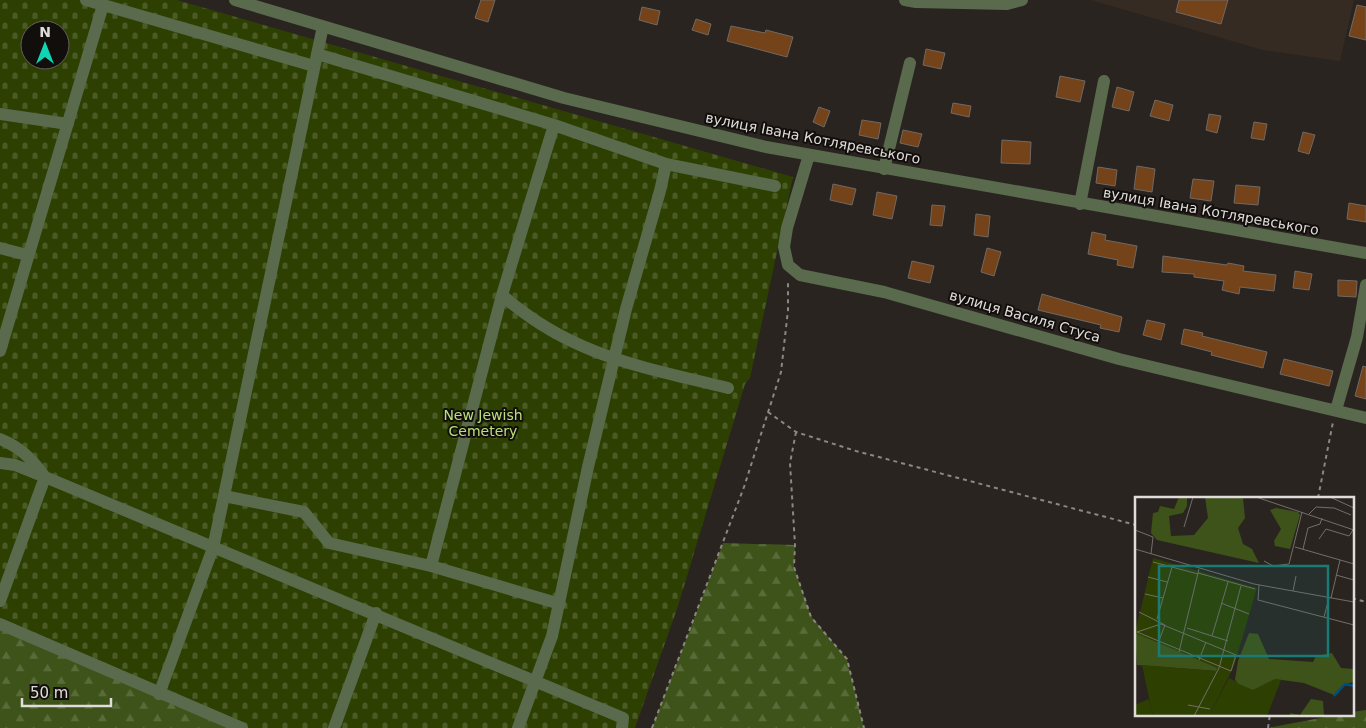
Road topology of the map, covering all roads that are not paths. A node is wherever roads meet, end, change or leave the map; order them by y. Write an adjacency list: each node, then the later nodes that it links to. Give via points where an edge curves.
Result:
1 (86, 0): 5 (street)
2 (235, 0): 6 (street, вулиця Івана Котляревського)
3 (905, 0): 4 (street, via 1008,4)
4 (1022, 0)
5 (102, 6): 7 (street); 11 (street)
6 (323, 26): 7 (street); 13 (street, вулиця Івана Котляревського, via 564,98)
7 (316, 60): 12 (street); 31 (street)
8 (910, 63): 15 (street)
9 (1104, 81): 17 (street)
10 (0, 114): 11 (street)
11 (68, 124): 20 (street)
12 (554, 125): 14 (street); 22 (street)
13 (809, 155): 15 (street, вулиця Івана Котляревського); 26 (street, вулиця Василя Стуса, via 784,247 788,265 800,275 884,292 1119,359)
14 (666, 164): 16 (street); 24 (street)
15 (884, 169): 17 (street, вулиця Івана Котляревського)
16 (776, 186)
17 (1080, 204): 19 (street, вулиця Івана Котляревського)
18 (0, 248): 20 (street)
19 (1366, 253)
20 (27, 255): 23 (street)
21 (1366, 285): 26 (street)
22 (502, 295): 24 (street, via 575,345); 33 (street)
23 (0, 351)
24 (614, 360): 25 (street); 35 (street)
25 (728, 388)
26 (1336, 410): 27 (street, вулиця Василя Стуса)
27 (1366, 418)
28 (0, 438): 30 (street, via 17,446)
29 (0, 463): 30 (street, via 15,465)
30 (45, 477): 32 (street); 34 (street)
31 (224, 496): 32 (street); 33 (street, via 304,512 329,543)
32 (213, 548): 36 (street); 39 (street)
33 (431, 566): 35 (street)
34 (0, 601)
35 (560, 604): 38 (street)
36 (376, 613): 38 (street); 41 (street)
37 (0, 624): 39 (street)
38 (535, 680): 42 (street); 43 (street, via 623,718)
39 (159, 694): 40 (street)
40 (242, 728)
41 (334, 728)
42 (518, 728)
43 (622, 728)

